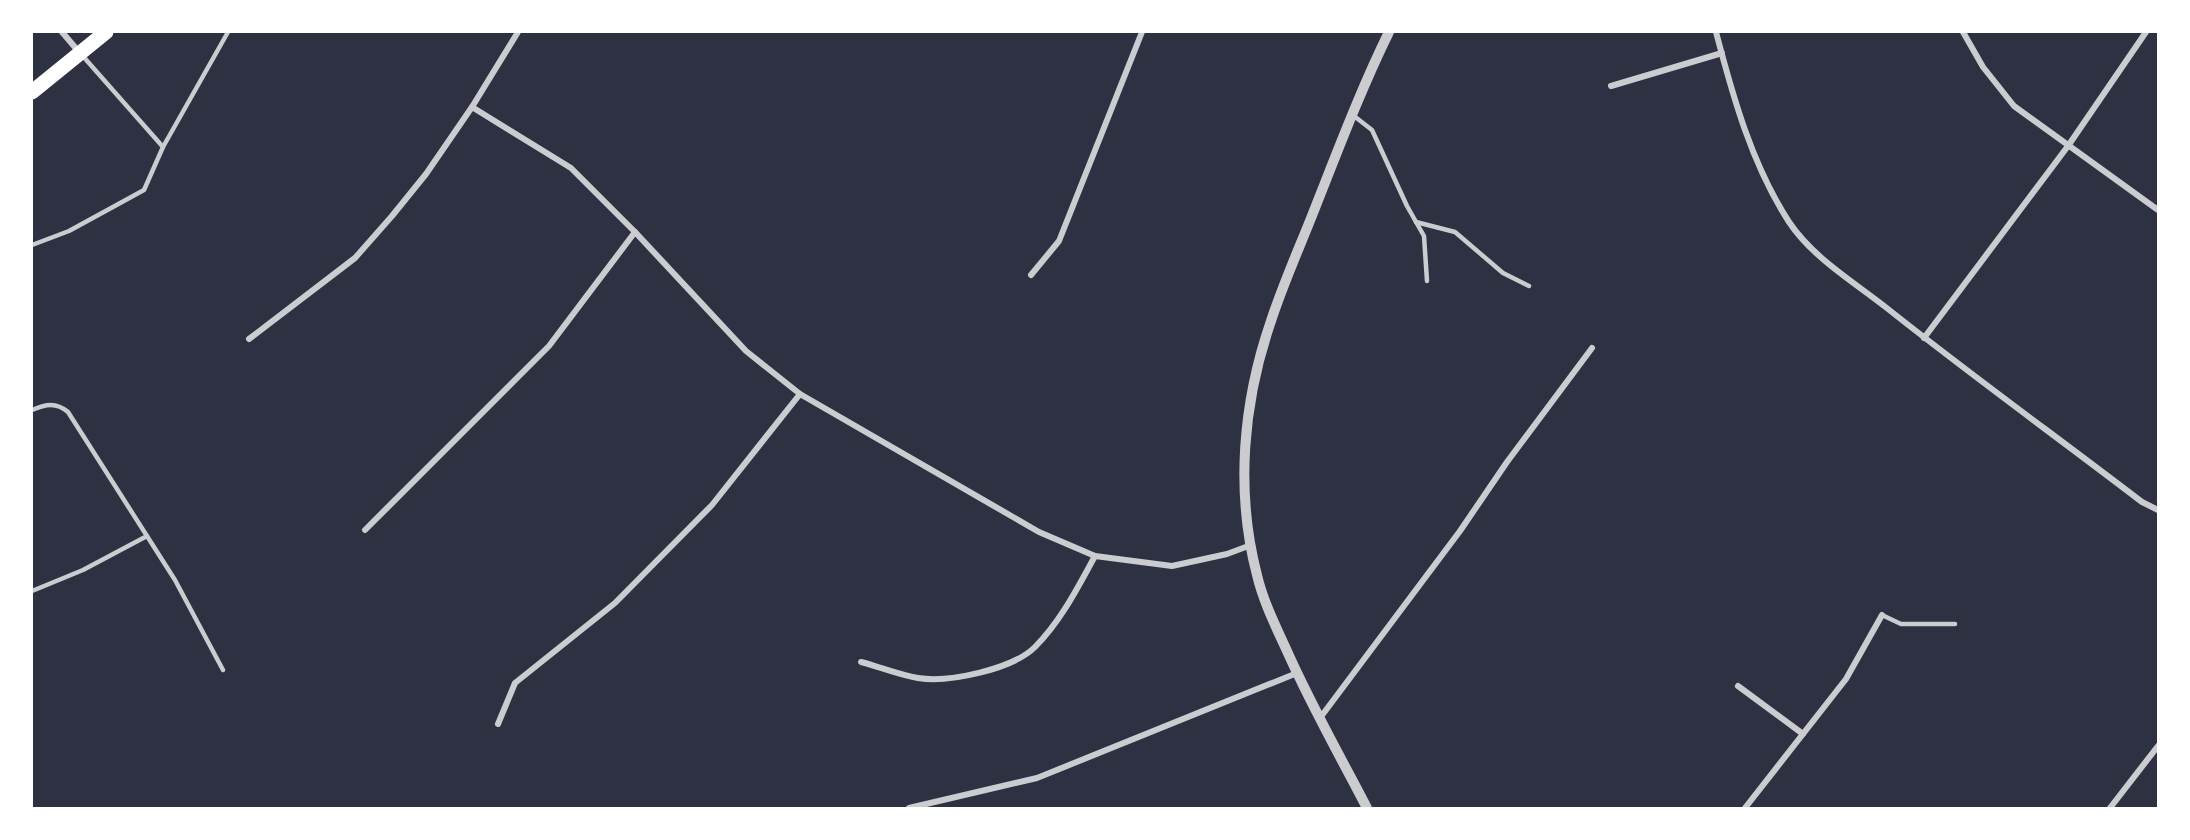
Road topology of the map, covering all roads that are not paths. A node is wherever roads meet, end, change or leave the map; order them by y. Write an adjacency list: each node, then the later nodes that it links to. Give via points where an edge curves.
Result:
1 (62, 32): 10 (street)
2 (106, 32): 10 (main road)
3 (228, 32): 17 (lane)
4 (518, 32): 14 (street)
5 (1142, 32): 22 (street, via 1059,241)
6 (1389, 32): 15 (street)
7 (1716, 32): 11 (street)
8 (1963, 32): 16 (street, via 1983,67 2014,106)
9 (2146, 32): 16 (street)
10 (80, 52): 13 (main road); 17 (lane)
11 (1722, 53): 12 (street); 25 (street, via 1761,174 1790,223 1812,250)
12 (1611, 86)
13 (32, 92)
14 (472, 107): 20 (street, via 572,168); 26 (street, via 426,174 355,258)
15 (1352, 115): 19 (lane, via 1372,130); 33 (street, via 1271,319 1253,383 1244,463)
16 (2068, 146): 18 (street); 25 (street)
17 (163, 147): 21 (lane, via 144,190 69,231)
18 (2158, 210)
19 (1416, 222): 23 (lane, via 1424,236); 24 (lane, via 1455,232 1503,273)
20 (635, 232): 28 (street, via 746,351); 31 (street, via 549,346)
21 (32, 244)
22 (1032, 275)
23 (1427, 281)
24 (1529, 286)
25 (1924, 338): 30 (street, via 2142,502)
26 (249, 339)
27 (1592, 348): 42 (street)
28 (800, 394): 34 (street, via 1039,532); 43 (street, via 712,505 615,603 516,683)
29 (32, 410): 32 (lane, via 59,405 68,412)
30 (2158, 510)
31 (365, 530)
32 (147, 536): 35 (lane, via 83,570); 39 (lane)
33 (1251, 545): 34 (street, via 1172,566); 40 (street, via 1268,609)
34 (1095, 556): 38 (street, via 1063,613 1034,649 1003,666 957,679 919,678)
35 (32, 591)
36 (1882, 615): 37 (lane, via 1901,624); 44 (street, via 1846,679)
37 (1955, 624)
38 (861, 662)
39 (223, 670)
40 (1297, 673): 42 (street); 46 (street, via 1037,778)
41 (1738, 686): 44 (street)
42 (1320, 718): 47 (street)
43 (498, 724)
44 (1803, 734): 48 (street)
45 (2158, 746): 49 (street)
46 (909, 808)
47 (1367, 808)
48 (1745, 808)
49 (2110, 808)

